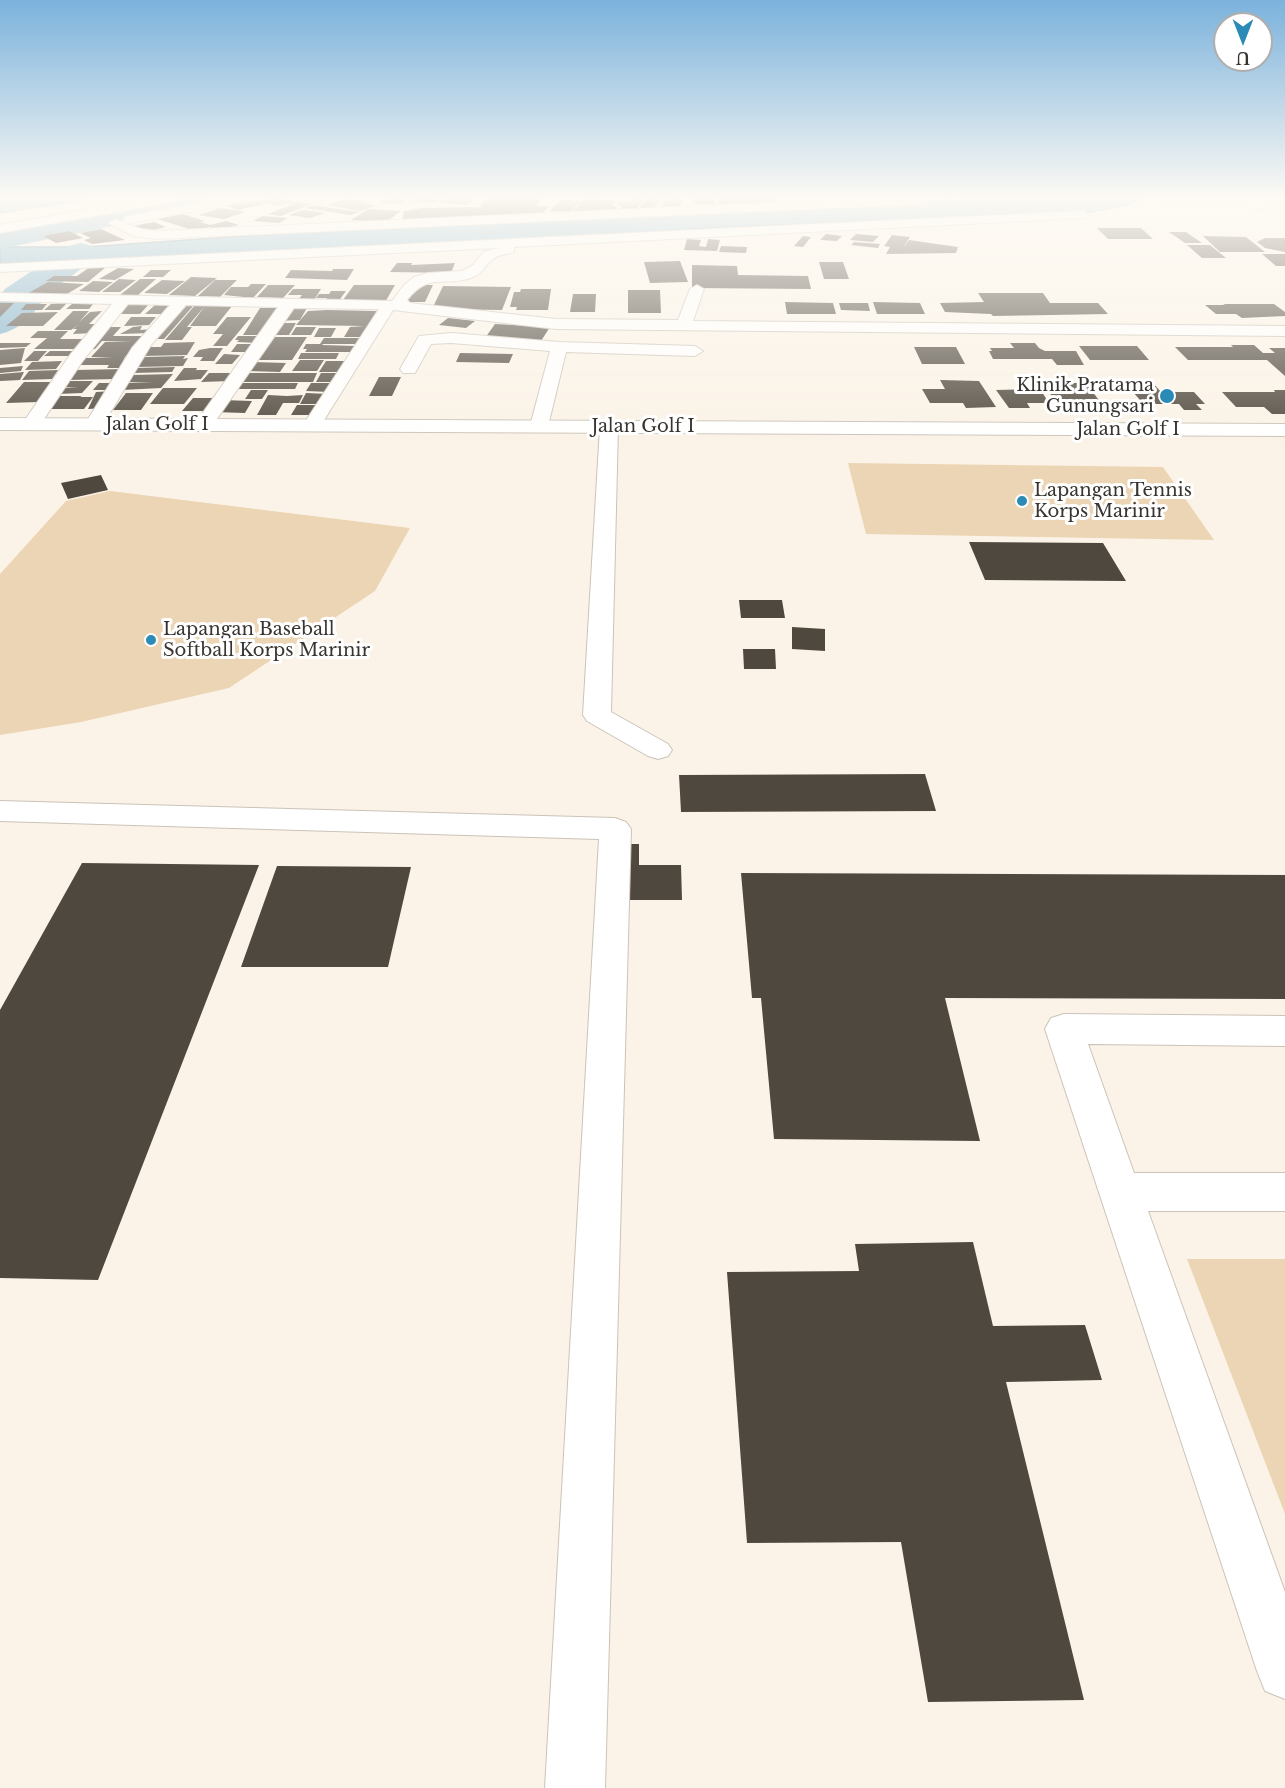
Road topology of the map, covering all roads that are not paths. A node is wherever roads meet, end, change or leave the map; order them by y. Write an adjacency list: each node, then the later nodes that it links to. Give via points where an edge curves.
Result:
1 (416, 281): 7 (main road, via 405,291)
2 (697, 289): 8 (main road)
3 (4, 297): 4 (main road)
4 (124, 299): 5 (main road); 14 (main road, via 75,359)
5 (183, 300): 6 (main road); 15 (main road, via 145,342 117,385 109,406)
6 (289, 303): 7 (main road); 16 (main road)
7 (398, 306): 8 (main road, via 555,324); 17 (main road)
8 (684, 326): 9 (main road)
9 (1285, 331)
10 (559, 347): 11 (main road); 12 (main road, via 425,339); 18 (main road)
11 (695, 351)
12 (409, 369)
13 (0, 424): 14 (main road, Jalan Golf I)
14 (31, 424): 15 (main road, Jalan Golf I)
15 (94, 424): 16 (main road, Jalan Golf I)
16 (203, 425): 17 (main road, Jalan Golf I)
17 (312, 425): 18 (main road, Jalan Golf I)
18 (539, 426): 19 (main road, Jalan Golf I)
19 (609, 427): 20 (main road, Jalan Golf I); 21 (main road, via 597,715)
20 (1285, 430)
21 (658, 750)
22 (0, 811): 27 (main road, via 615,829)
23 (1285, 1031): 24 (main road, via 1064,1029)
24 (1120, 1192): 25 (main road); 26 (main road)
25 (1285, 1192)
26 (1285, 1671)
27 (575, 1788)

